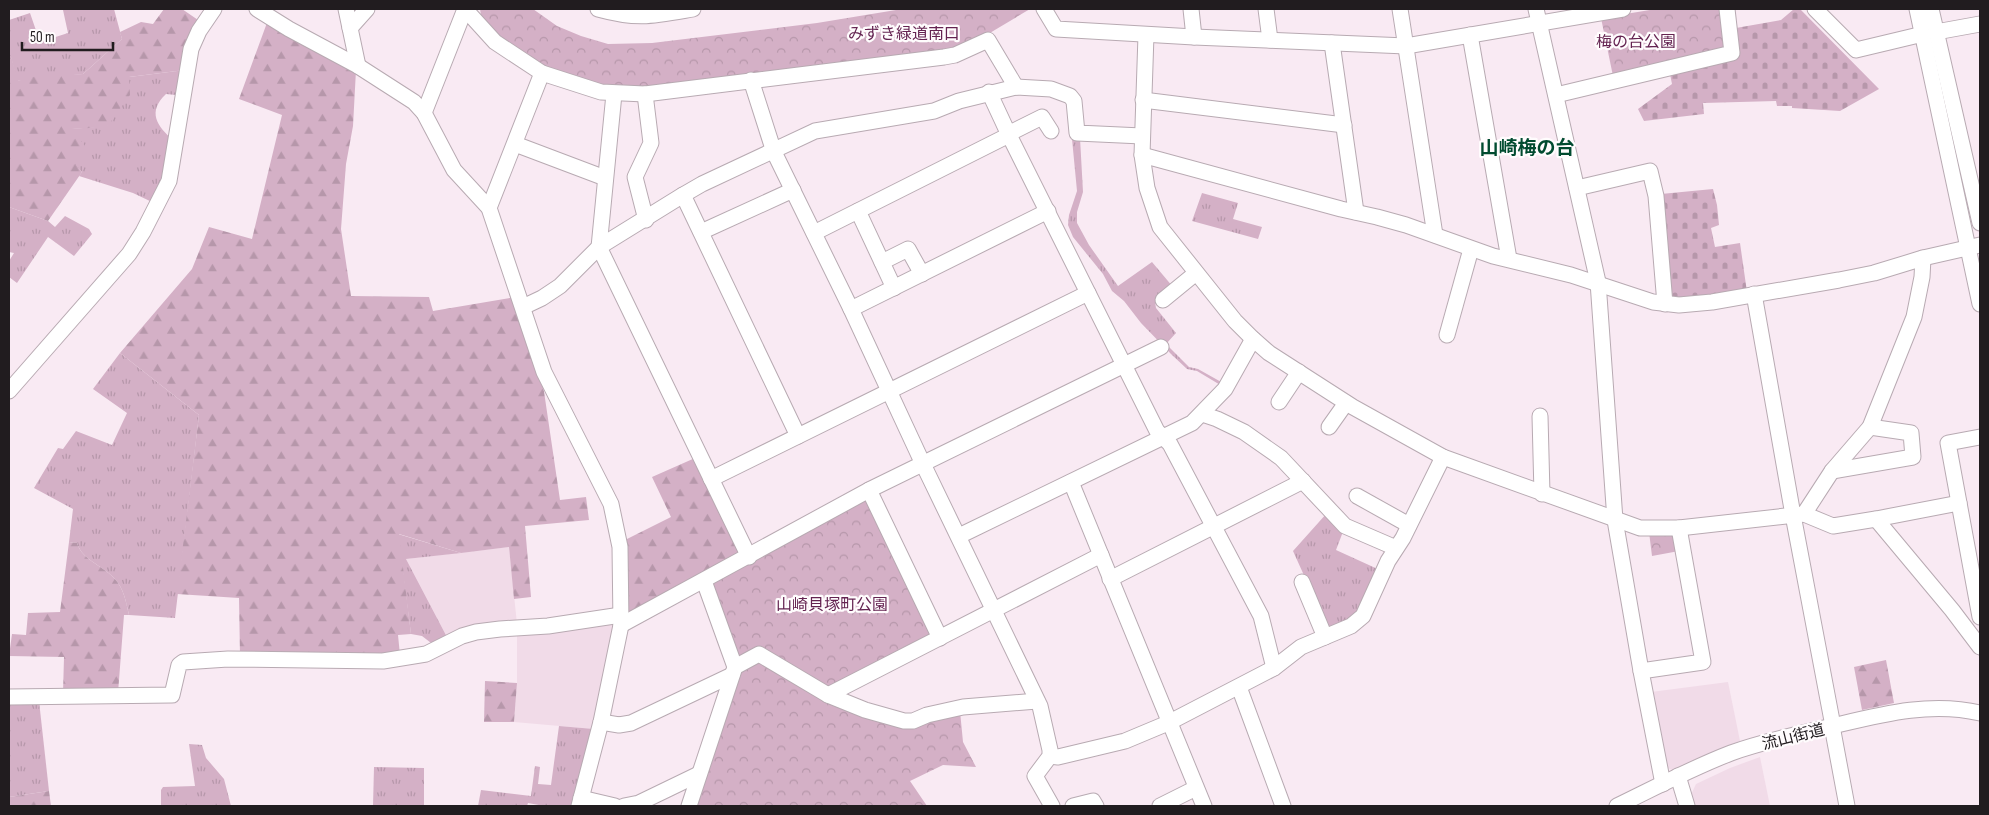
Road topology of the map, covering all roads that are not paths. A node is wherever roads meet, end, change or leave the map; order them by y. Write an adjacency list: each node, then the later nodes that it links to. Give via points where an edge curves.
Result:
1 (214, 9): 79 (street, via 199,31 192,49 169,181 143,232 129,254)
2 (346, 9): 19 (street)
3 (368, 9): 19 (street)
4 (465, 9): 28 (street, via 495,42); 36 (street)
5 (598, 9): 6 (street, via 642,17)
6 (693, 9)
7 (1044, 9): 21 (street, via 1056,29)
8 (1191, 9): 23 (street)
9 (1266, 9): 24 (street)
10 (1400, 9): 26 (street)
11 (1623, 9): 17 (street)
12 (1728, 9): 34 (street, via 1732,53)
13 (1917, 9): 20 (street)
14 (1931, 9): 20 (street)
15 (261, 10): 27 (street)
16 (1820, 10): 20 (street, via 1856,50)
17 (1538, 16): 22 (street); 34 (street)
18 (1980, 24): 20 (street)
19 (350, 28): 27 (street)
20 (1930, 33): 53 (street); 57 (street)
21 (1146, 35): 23 (street); 35 (street)
22 (1470, 35): 26 (street); 61 (street)
23 (1194, 37): 24 (street)
24 (1270, 40): 25 (street)
25 (1332, 43): 26 (street); 37 (street)
26 (1406, 46): 56 (street)
27 (358, 66): 36 (street, via 414,102)
28 (542, 73): 32 (street); 41 (street)
29 (751, 80): 30 (street, via 955,55 988,40); 33 (street); 42 (street)
30 (1016, 87): 31 (street); 40 (street, via 1050,89 1070,96 1074,101 1077,133)
31 (989, 92): 39 (street); 42 (street, via 934,111 815,131)
32 (614, 94): 33 (street); 44 (street)
33 (644, 94): 52 (street, via 651,144 635,177)
34 (1556, 95): 45 (street)
35 (1143, 100): 37 (street); 40 (street)
36 (424, 113): 48 (street, via 454,170)
37 (1344, 124): 51 (street)
38 (1050, 131): 39 (street, via 1042,117)
39 (1008, 134): 49 (street); 50 (street)
40 (1142, 136): 43 (street)
41 (515, 144): 44 (street); 48 (street)
42 (774, 152): 46 (street); 47 (street)
43 (1142, 155): 51 (street); 63 (street, via 1147,188 1160,227)
44 (605, 178): 58 (street)
45 (1576, 188): 65 (street); 70 (street, via 1650,171 1656,196)
46 (793, 190): 54 (street); 55 (street)
47 (684, 195): 52 (street); 54 (street)
48 (489, 208): 72 (street)
49 (858, 211): 55 (street); 62 (street)
50 (1048, 211): 64 (street); 67 (street)
51 (1356, 212): 56 (street)
52 (646, 220): 58 (street)
53 (1980, 223)
54 (701, 232): 87 (street)
55 (814, 232): 73 (street)
56 (1434, 235): 59 (street)
57 (1974, 246): 60 (street); 71 (street)
58 (599, 247): 72 (street, via 560,286); 93 (street)
59 (1470, 249): 61 (street); 74 (street)
60 (1923, 258): 68 (street, via 1874,273); 86 (street, via 1914,317)
61 (1509, 259): 65 (street)
62 (882, 262): 64 (street, via 908,249); 66 (street)
63 (1196, 273): 69 (street); 75 (street)
64 (922, 274): 66 (street)
65 (1598, 282): 70 (street); 102 (street)
66 (894, 288): 73 (street)
67 (1088, 293): 77 (street); 80 (street)
68 (1754, 294): 70 (street, via 1712,302); 100 (street)
69 (1163, 300)
70 (1665, 304)
71 (1980, 304)
72 (523, 308): 116 (street, via 544,372 611,504 620,547)
73 (851, 309): 80 (street)
74 (1447, 335)
75 (1253, 339): 78 (street); 83 (street, via 1224,389)
76 (1161, 347): 77 (street)
77 (1124, 365): 88 (street, via 1157,431); 91 (street)
78 (1299, 372): 81 (street); 82 (street)
79 (9, 391)
80 (890, 391): 87 (street); 91 (street)
81 (1279, 402)
82 (1346, 403): 85 (street); 90 (street)
83 (1202, 414): 88 (street, via 1192,423); 94 (street, via 1262,443)
84 (1540, 416): 97 (street)
85 (1329, 427)
86 (1870, 427): 92 (street); 92 (street, via 1911,433 1913,457)
87 (798, 436): 93 (street)
88 (1164, 437): 95 (street); 104 (street)
89 (1980, 437): 99 (street, via 1948,443)
90 (1443, 457): 97 (street); 103 (street)
91 (923, 464): 96 (street); 106 (street)
92 (1832, 471): 100 (street)
93 (711, 479): 109 (street)
94 (1303, 481): 104 (street); 107 (street, via 1344,526)
95 (1071, 482): 106 (street); 108 (street)
96 (869, 490): 109 (street); 118 (street)
97 (1542, 494): 102 (street)
98 (1357, 496): 103 (street)
99 (1959, 503): 101 (street); 114 (street)
100 (1798, 514): 101 (street, via 1833,526); 105 (street); 130 (street)
101 (1876, 519): 115 (street)
102 (1615, 520): 105 (street, via 1640,528); 122 (street)
103 (1409, 525): 107 (street)
104 (1214, 526): 110 (street); 120 (street, via 1261,616)
105 (1679, 528): 122 (street, via 1703,662)
106 (959, 536): 113 (street)
107 (1396, 548): 117 (street, via 1363,616 1351,626)
108 (1101, 555): 110 (street); 113 (street)
109 (748, 557): 111 (street)
110 (1110, 579): 129 (street)
111 (704, 581): 116 (street); 121 (street)
112 (1302, 582): 117 (street)
113 (993, 609): 118 (street); 126 (street)
114 (1980, 616): 115 (street)
115 (1959, 619): 119 (street)
116 (621, 620): 125 (street, via 476,632 426,654 383,661 228,659 183,662 179,665 172,695); 128 (street)
117 (1325, 637): 120 (street, via 1301,647)
118 (940, 638): 124 (street)
119 (1980, 646)
120 (1274, 668): 123 (street)
121 (733, 671): 124 (street, via 758,654); 128 (street, via 631,723); 132 (street)
122 (1641, 671): 134 (street)
123 (1239, 686): 129 (street); 145 (street)
124 (828, 695): 126 (street, via 904,721 963,707)
125 (9, 697)
126 (1037, 701): 131 (street)
127 (1980, 713): 130 (street, 流山街道, via 1939,707 1915,709 1888,712)
128 (600, 722): 136 (street)
129 (1168, 723): 131 (street, via 1125,741 1058,757); 135 (street)
130 (1833, 726): 133 (street, 流山街道, via 1738,751); 148 (street)
131 (1050, 756): 140 (street, via 1035,776)
132 (699, 774): 138 (street); 139 (street)
133 (1678, 776): 134 (street, 流山街道); 147 (street)
134 (1663, 784): 146 (street, 流山街道)
135 (1196, 788): 143 (street); 144 (street)
136 (580, 802): 137 (street)
137 (615, 806)
138 (624, 806)
139 (689, 806)
140 (1052, 806)
141 (1074, 806): 142 (street, via 1093,801)
142 (1096, 806)
143 (1160, 806)
144 (1204, 806)
145 (1283, 806)
146 (1616, 806)
147 (1687, 806)
148 (1847, 806)

